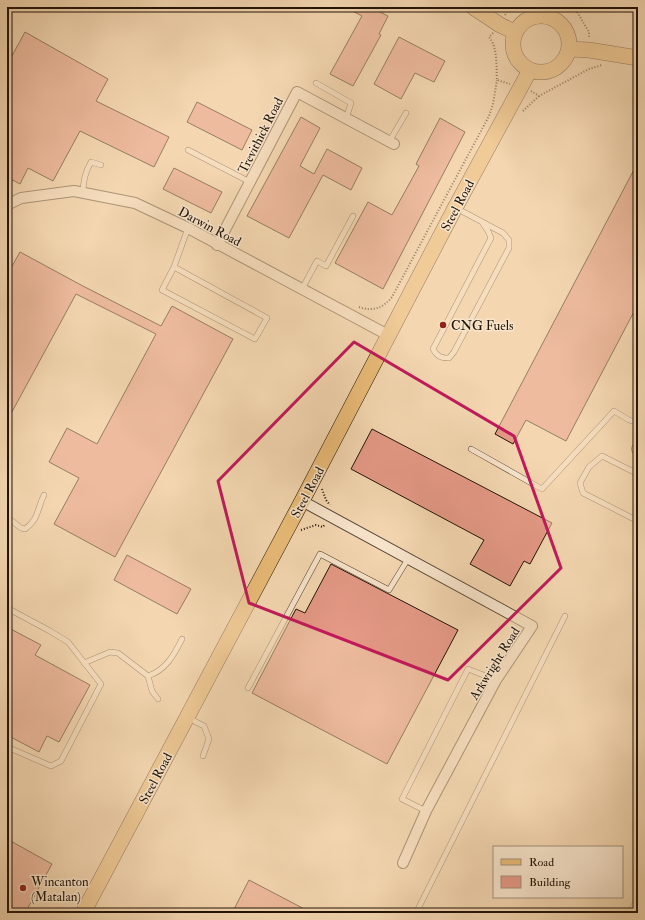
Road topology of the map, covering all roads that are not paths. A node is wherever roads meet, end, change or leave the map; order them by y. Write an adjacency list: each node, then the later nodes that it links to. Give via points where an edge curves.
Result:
1 (473, 7): 3 (main road)
2 (551, 12): 3 (main road, via 529,18); 4 (main road, via 566,29)
3 (515, 32): 6 (main road, via 513,47 516,57)
4 (569, 49): 5 (main road); 6 (main road, via 566,58 551,71)
5 (638, 58)
6 (530, 70): 16 (main road, Steel Road)
7 (316, 83): 9 (lane, via 351,103)
8 (406, 113): 10 (lane)
9 (346, 118): 10 (street, Trevithick Road); 13 (street, Trevithick Road, via 297,92)
10 (392, 143)
11 (188, 150): 13 (lane)
12 (102, 165): 14 (lane, via 91,162 87,169)
13 (250, 182): 20 (street, Trevithick Road)
14 (83, 193): 15 (street, Darwin Road, via 74,191 21,198); 19 (street, Darwin Road, via 135,203)
15 (7, 205)
16 (455, 208): 18 (lane); 23 (main road, Steel Road)
17 (353, 216): 22 (lane, via 326,266 317,261)
18 (482, 222): 18 (lane, via 504,233 509,240 509,248 454,352 449,358 443,358 436,355 433,348 491,238)
19 (188, 228): 20 (street, Darwin Road); 21 (lane)
20 (217, 245): 22 (street, Darwin Road)
21 (174, 267): 21 (lane, via 266,318 255,339 162,290)
22 (302, 289): 23 (street, Darwin Road)
23 (388, 335): 28 (main road, Steel Road)
24 (638, 423): 25 (lane, via 614,411 542,489)
25 (471, 449)
26 (638, 474): 30 (lane, via 602,456 589,467 580,483 583,493)
27 (44, 495): 29 (lane, via 32,524 25,529)
28 (302, 502): 31 (street, Arkwright Road); 40 (main road, Steel Road)
29 (7, 518)
30 (638, 521)
31 (408, 559): 37 (street, Arkwright Road, via 532,626); 38 (lane, via 389,590 320,554)
32 (7, 608): 35 (lane, via 68,642)
33 (565, 616): 47 (lane)
34 (182, 639): 36 (lane, via 166,665)
35 (84, 663): 36 (lane, via 110,652 118,653); 41 (lane, via 101,684 61,761 51,766)
36 (148, 676): 39 (lane, via 152,691)
37 (496, 680): 43 (street, Arkwright Road); 43 (lane, via 468,669 402,799)
38 (248, 688)
39 (158, 699)
40 (187, 718): 42 (lane, via 204,726 209,739); 46 (main road, Steel Road)
41 (7, 748)
42 (203, 756)
43 (426, 811): 44 (street, Arkwright Road)
44 (403, 863)
45 (638, 898): 48 (lane)
46 (83, 913)
47 (416, 913)
48 (630, 913)

